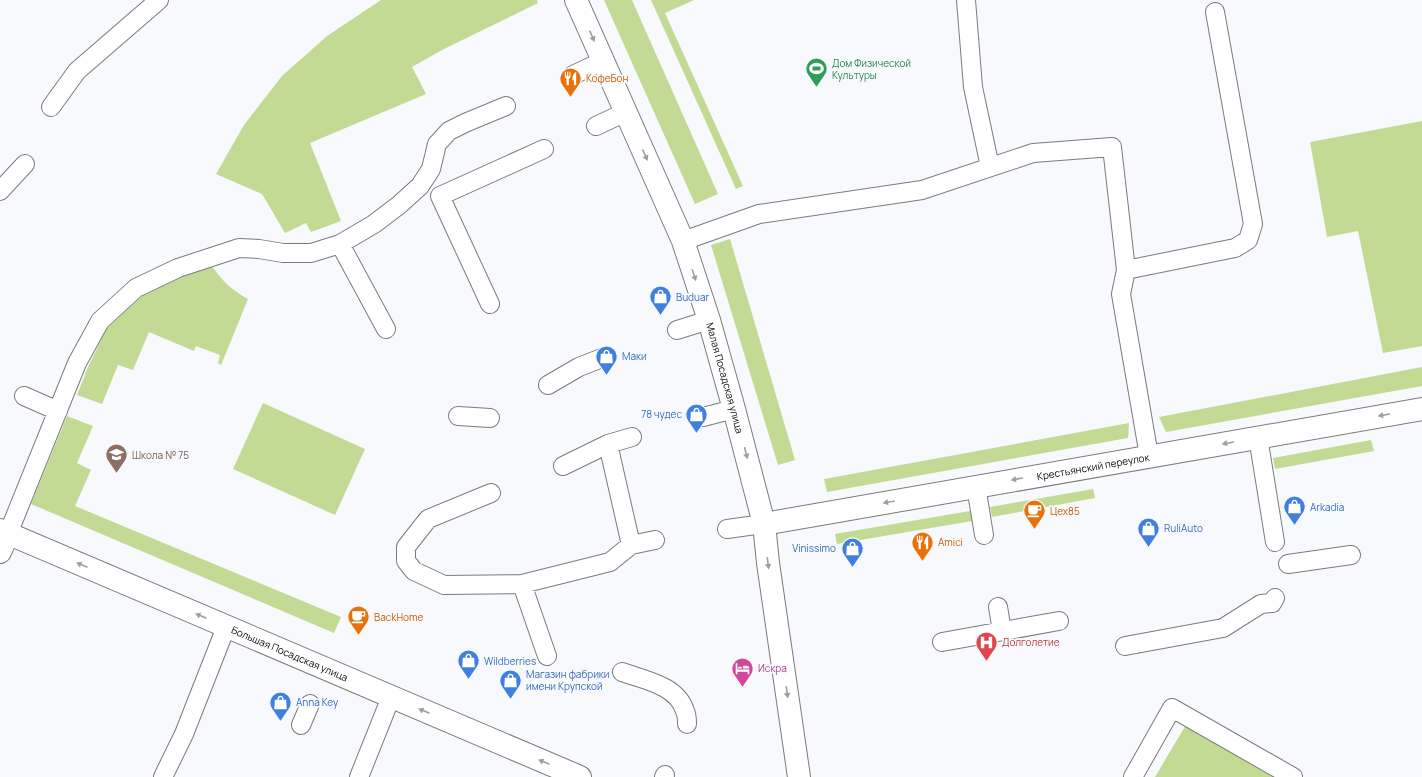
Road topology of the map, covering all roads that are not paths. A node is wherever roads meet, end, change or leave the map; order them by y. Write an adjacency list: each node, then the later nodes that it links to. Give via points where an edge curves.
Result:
1 (159, 0): 8 (lane, via 77,71)
2 (576, 0): 5 (street, Малая Посадская улица, one-way to 5)
3 (966, 0): 13 (lane, via 973,87)
4 (1215, 12): 17 (lane, via 1254,224 1248,240 1235,248)
5 (603, 61): 6 (lane); 9 (street, Малая Посадская улица)
6 (573, 75)
7 (506, 106): 16 (lane, via 449,131 437,144 431,169 420,186 374,224)
8 (51, 107)
9 (626, 112): 10 (lane); 15 (street, Малая Посадская улица, one-way to 15)
10 (596, 126)
11 (544, 149): 18 (lane, via 440,196)
12 (25, 164): 14 (lane)
13 (990, 167): 15 (lane, via 922,190 759,214); 17 (lane, via 1033,153 1112,148)
14 (0, 191)
15 (684, 241): 19 (street, Малая Посадская улица, one-way to 19)
16 (340, 244): 20 (lane); 27 (lane, via 311,253 239,248 178,268 136,288 100,321 77,363)
17 (1126, 270): 34 (lane, via 1121,294)
18 (490, 304)
19 (709, 320): 21 (lane); 26 (street, Малая Посадская улица)
20 (386, 328)
21 (677, 330)
22 (607, 356): 23 (lane, via 579,366)
23 (548, 385)
24 (24, 396): 27 (lane)
25 (1422, 408): 32 (street, Крестьянский переулок, one-way to 32)
26 (734, 409): 29 (lane); 38 (street, Малая Посадская улица, one-way to 38)
27 (58, 411): 41 (lane)
28 (458, 416): 30 (lane)
29 (703, 417)
30 (490, 418)
31 (632, 437): 33 (lane)
32 (1258, 437): 34 (street, Крестьянский переулок, one-way to 34); 43 (lane)
33 (608, 444): 35 (lane); 44 (lane)
34 (1149, 456): 36 (street, Крестьянский переулок, one-way to 36)
35 (563, 466)
36 (976, 486): 38 (street, Крестьянский переулок, one-way to 38); 40 (lane)
37 (491, 494): 47 (lane, via 428,519 406,547 406,561 414,571 444,585)
38 (764, 524): 39 (lane); 64 (street, Малая Посадская улица, one-way to 64)
39 (727, 529)
40 (984, 535)
41 (3, 539): 51 (street, Большая Посадская улица, one-way to 41)
42 (655, 540): 44 (lane)
43 (1275, 542)
44 (631, 545): 47 (lane, via 610,562)
45 (1351, 555): 46 (lane)
46 (1288, 564)
47 (522, 584): 55 (lane)
48 (1275, 598): 54 (lane, via 1272,603 1261,604 1223,628)
49 (998, 607): 52 (lane)
50 (1059, 621): 52 (lane)
51 (226, 627): 57 (street, Большая Посадская улица); 61 (lane, via 184,734)
52 (1002, 631): 53 (lane)
53 (942, 642)
54 (1126, 646)
55 (547, 656)
56 (622, 672): 59 (lane, via 662,685 677,696 685,711)
57 (391, 697): 62 (lane); 63 (street, Большая Посадская улица, one-way to 57)
58 (310, 704): 60 (lane)
59 (687, 724)
60 (301, 725)
61 (163, 777)
62 (359, 777)
63 (580, 777)
64 (799, 777)
65 (1133, 777): 66 (lane, via 1172,708)
66 (1293, 777)

